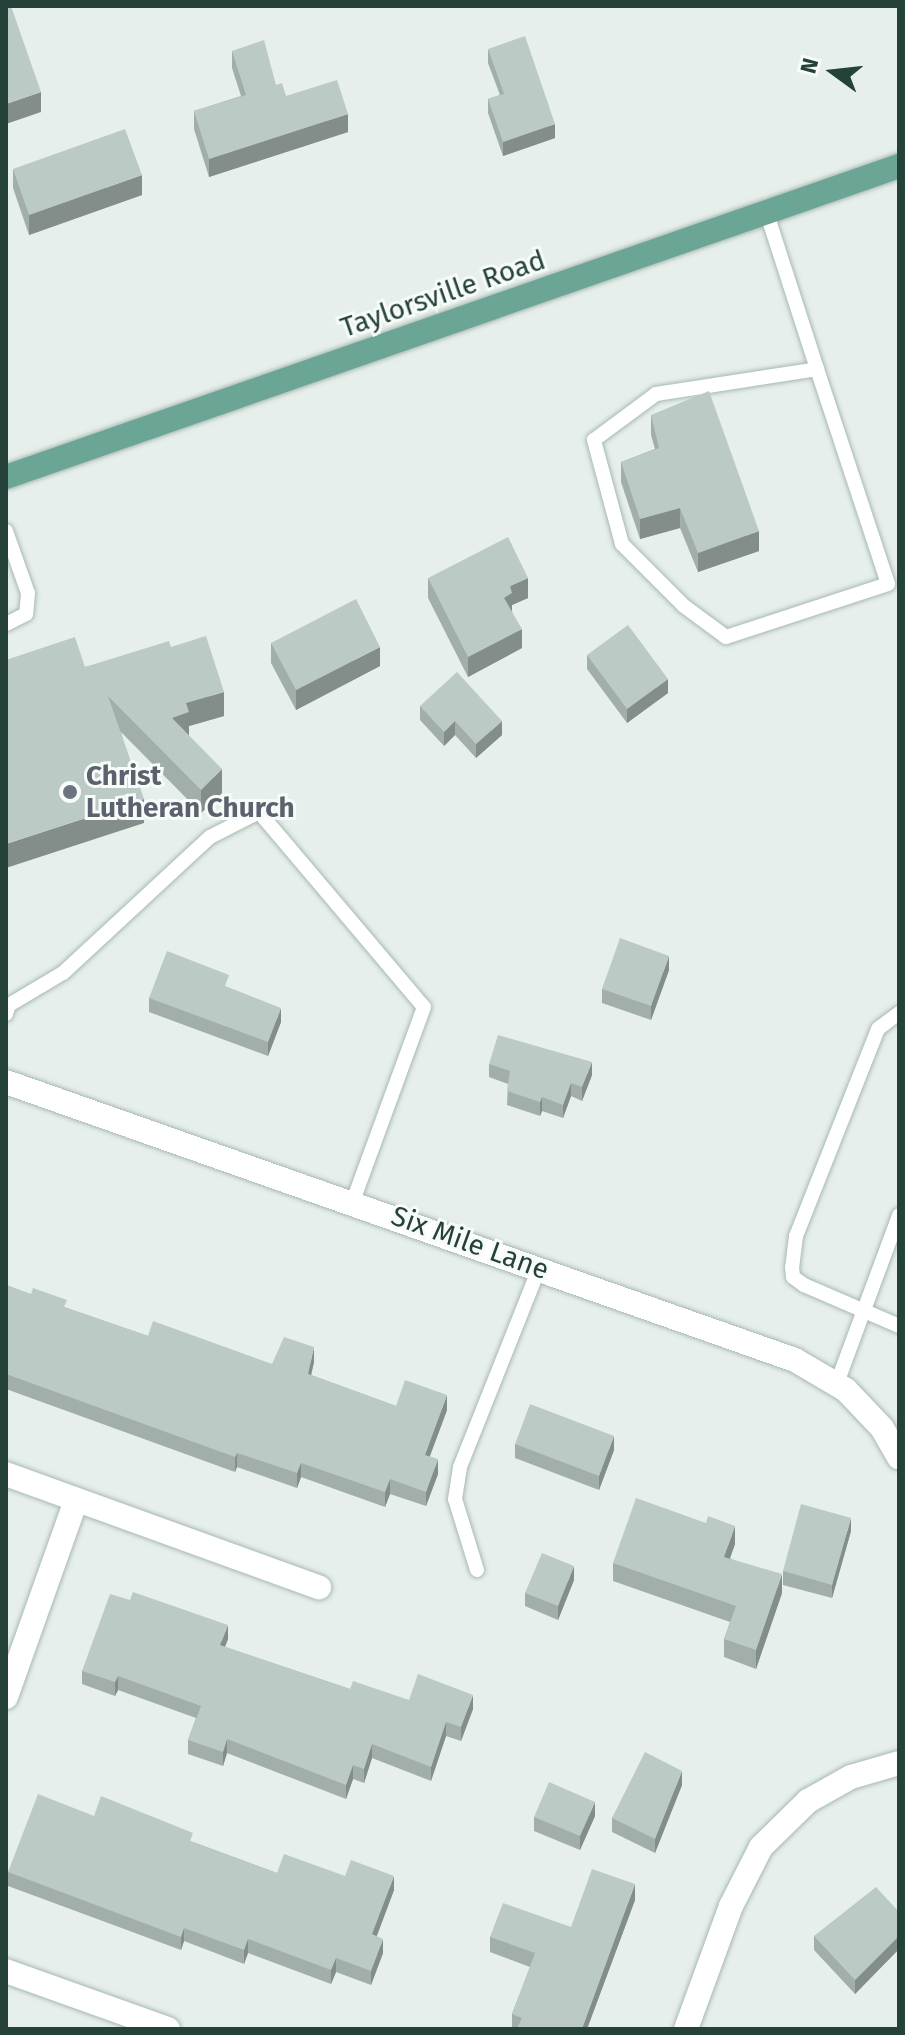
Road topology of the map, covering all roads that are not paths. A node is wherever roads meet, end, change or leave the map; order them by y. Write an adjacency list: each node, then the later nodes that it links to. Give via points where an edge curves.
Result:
1 (899, 166): 2 (main road, Taylorsville Road)
2 (767, 214): 3 (lane); 4 (main road, Taylorsville Road)
3 (817, 369): 3 (lane, via 888,584 726,637 684,606 622,544 594,440 656,394)
4 (6, 477)
5 (6, 531): 6 (lane, via 28,593 26,614)
6 (6, 624)
7 (7, 1007): 10 (lane, via 63,973 210,837 259,812 424,1007)
8 (899, 1013): 13 (lane, via 878,1029 796,1236 792,1267 793,1277 804,1285)
9 (6, 1082): 10 (street, Six Mile Lane)
10 (353, 1201): 12 (street, Six Mile Lane)
11 (899, 1215): 13 (lane)
12 (539, 1268): 15 (street, Six Mile Lane, via 795,1360); 19 (lane, via 460,1467 455,1499)
13 (865, 1312): 14 (lane); 15 (lane)
14 (899, 1326)
15 (837, 1383): 16 (street, Six Mile Lane, via 868,1410)
16 (899, 1458)
17 (6, 1474): 18 (street)
18 (76, 1500): 20 (street); 21 (street)
19 (477, 1570)
20 (319, 1587)
21 (6, 1697)
22 (899, 1763): 25 (street, via 851,1777 808,1801 761,1847 731,1906)
23 (6, 1971): 24 (street)
24 (168, 2029)
25 (686, 2029)

